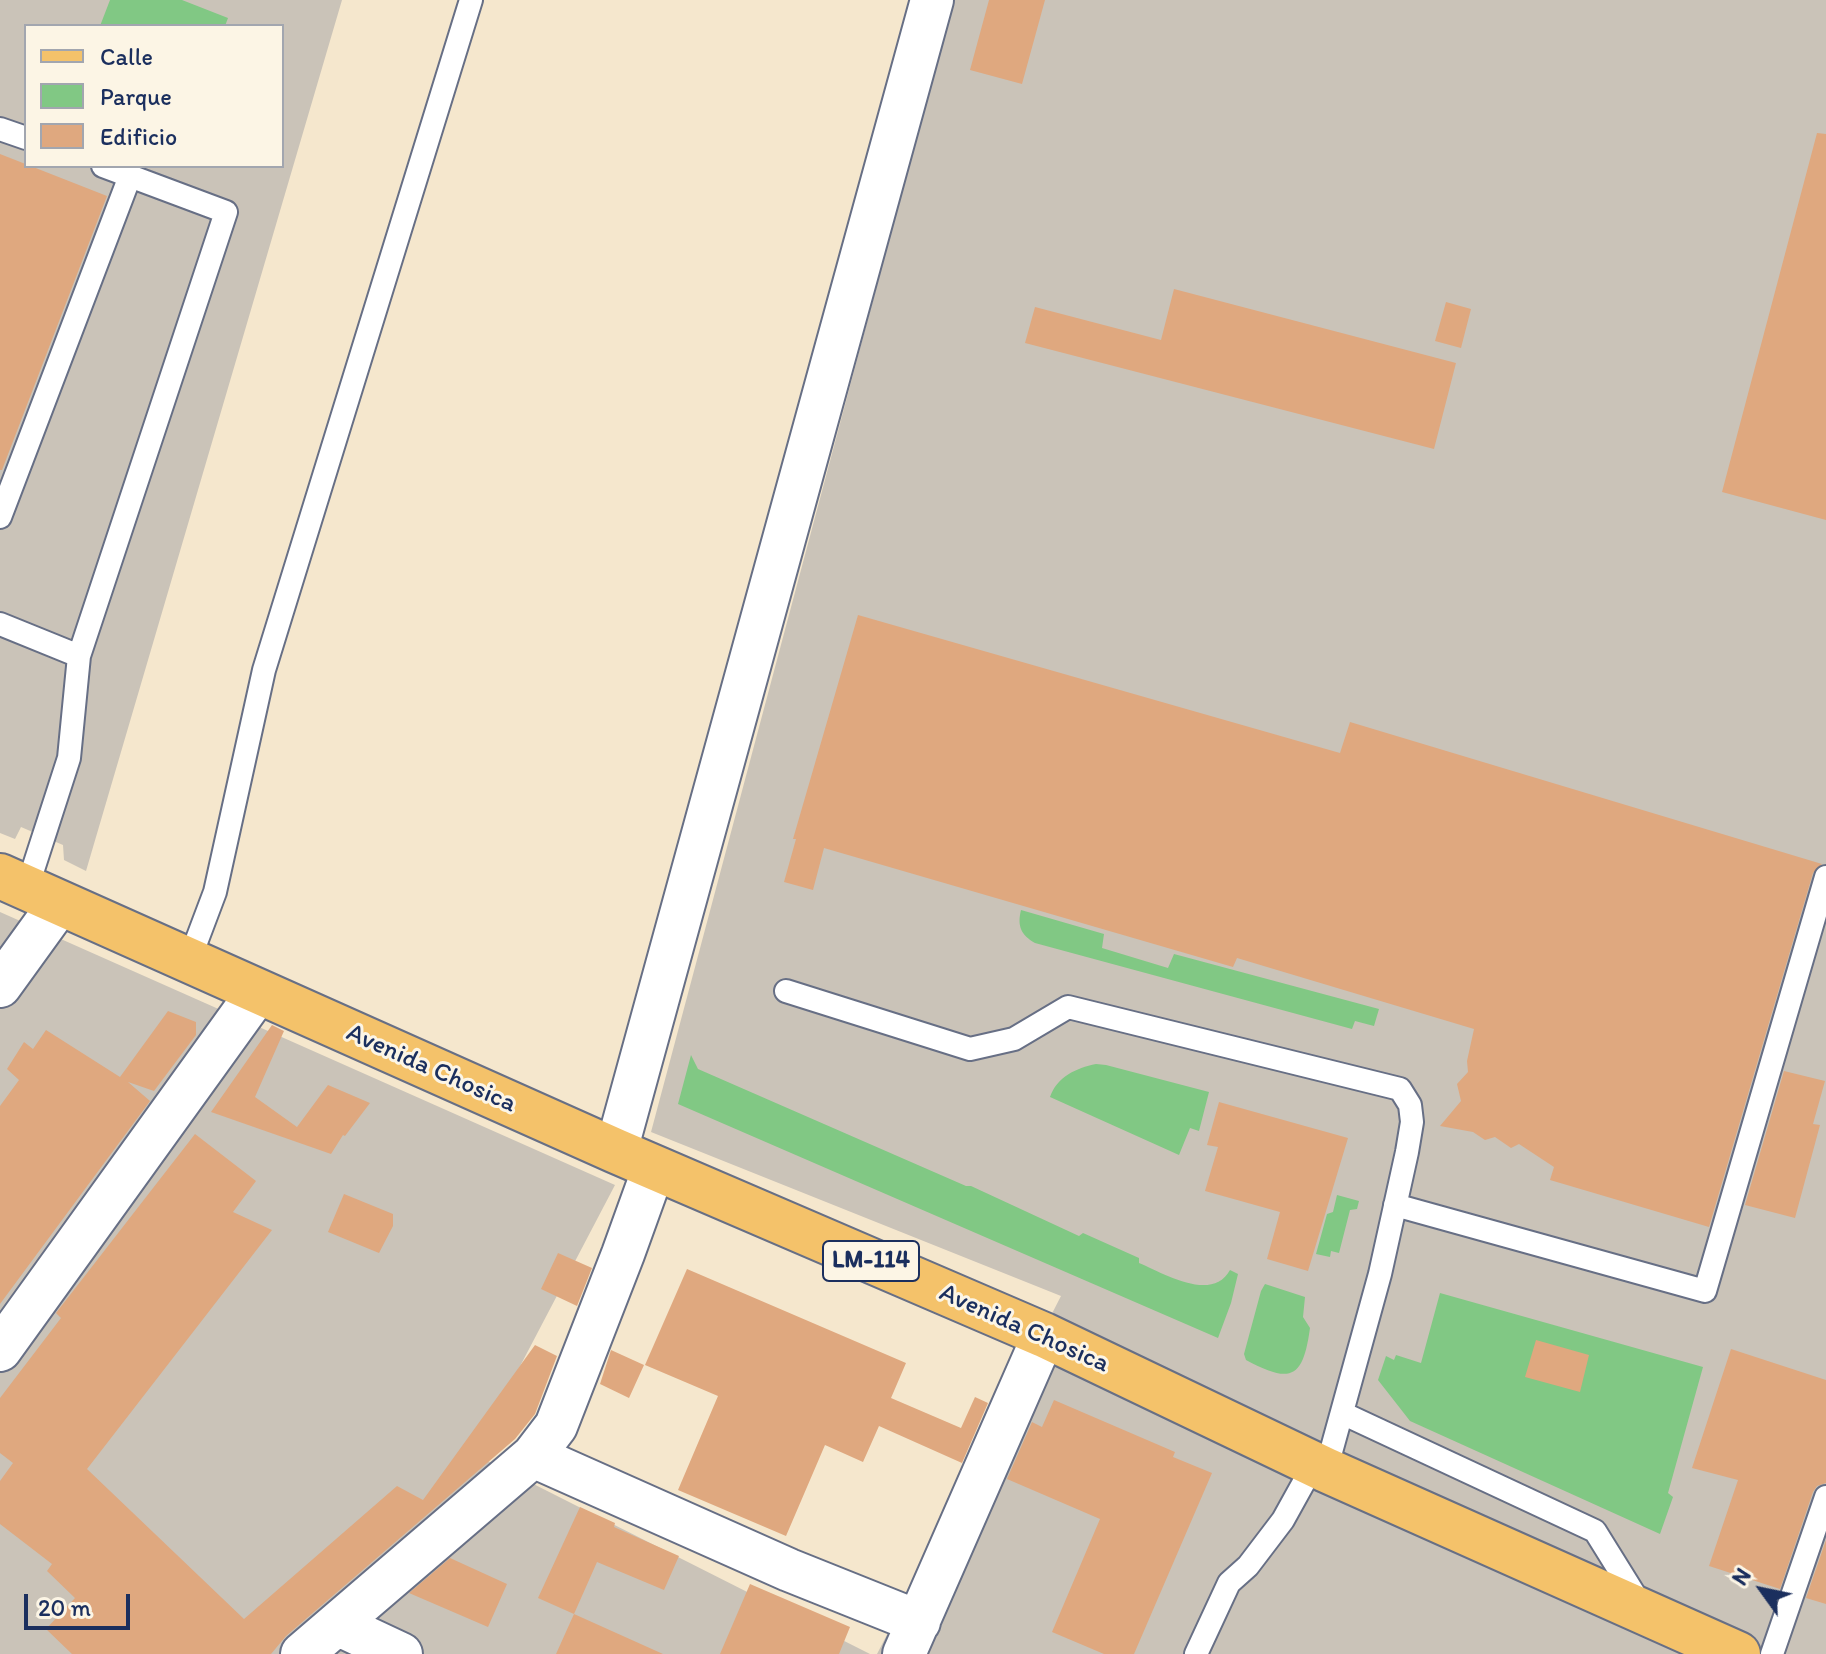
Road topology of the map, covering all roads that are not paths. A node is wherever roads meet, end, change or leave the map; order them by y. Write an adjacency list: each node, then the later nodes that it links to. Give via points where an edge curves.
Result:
1 (471, 0): 12 (lane, via 264,670 215,892)
2 (932, 0): 16 (street)
3 (0, 129): 4 (lane)
4 (24, 137)
5 (108, 168): 6 (lane)
6 (130, 176): 7 (lane); 9 (lane, via 226,212)
7 (0, 517)
8 (0, 624): 9 (lane)
9 (79, 656): 11 (lane, via 69,758)
10 (1826, 877): 17 (lane, via 1705,1291)
11 (29, 889): 12 (main road, Avenida Chosica / LM-114); 13 (street)
12 (189, 961): 15 (main road, Avenida Chosica / LM-114)
13 (0, 986)
14 (786, 991): 17 (lane, via 970,1049 1014,1039 1068,1007 1400,1089 1412,1122)
15 (258, 992): 16 (main road, Avenida Chosica / LM-114); 19 (street)
16 (635, 1160): 18 (main road, Avenida Chosica / LM-114); 21 (street, via 623,1254 556,1426)
17 (1395, 1205): 20 (lane)
18 (1044, 1335): 22 (main road, Avenida Chosica / LM-114); 26 (street)
19 (0, 1350)
20 (1342, 1413): 22 (lane); 24 (lane, via 1595,1531)
21 (533, 1456): 25 (street); 26 (street, via 789,1570)
22 (1320, 1467): 24 (main road, Avenida Chosica / LM-114); 29 (lane, via 1248,1566 1229,1583)
23 (1826, 1497): 31 (lane)
24 (1646, 1613): 30 (main road, Avenida Chosica / LM-114)
25 (337, 1624): 27 (street); 28 (street)
26 (912, 1638)
27 (302, 1654)
28 (401, 1654)
29 (1196, 1654)
30 (1738, 1654)
31 (1772, 1654)

